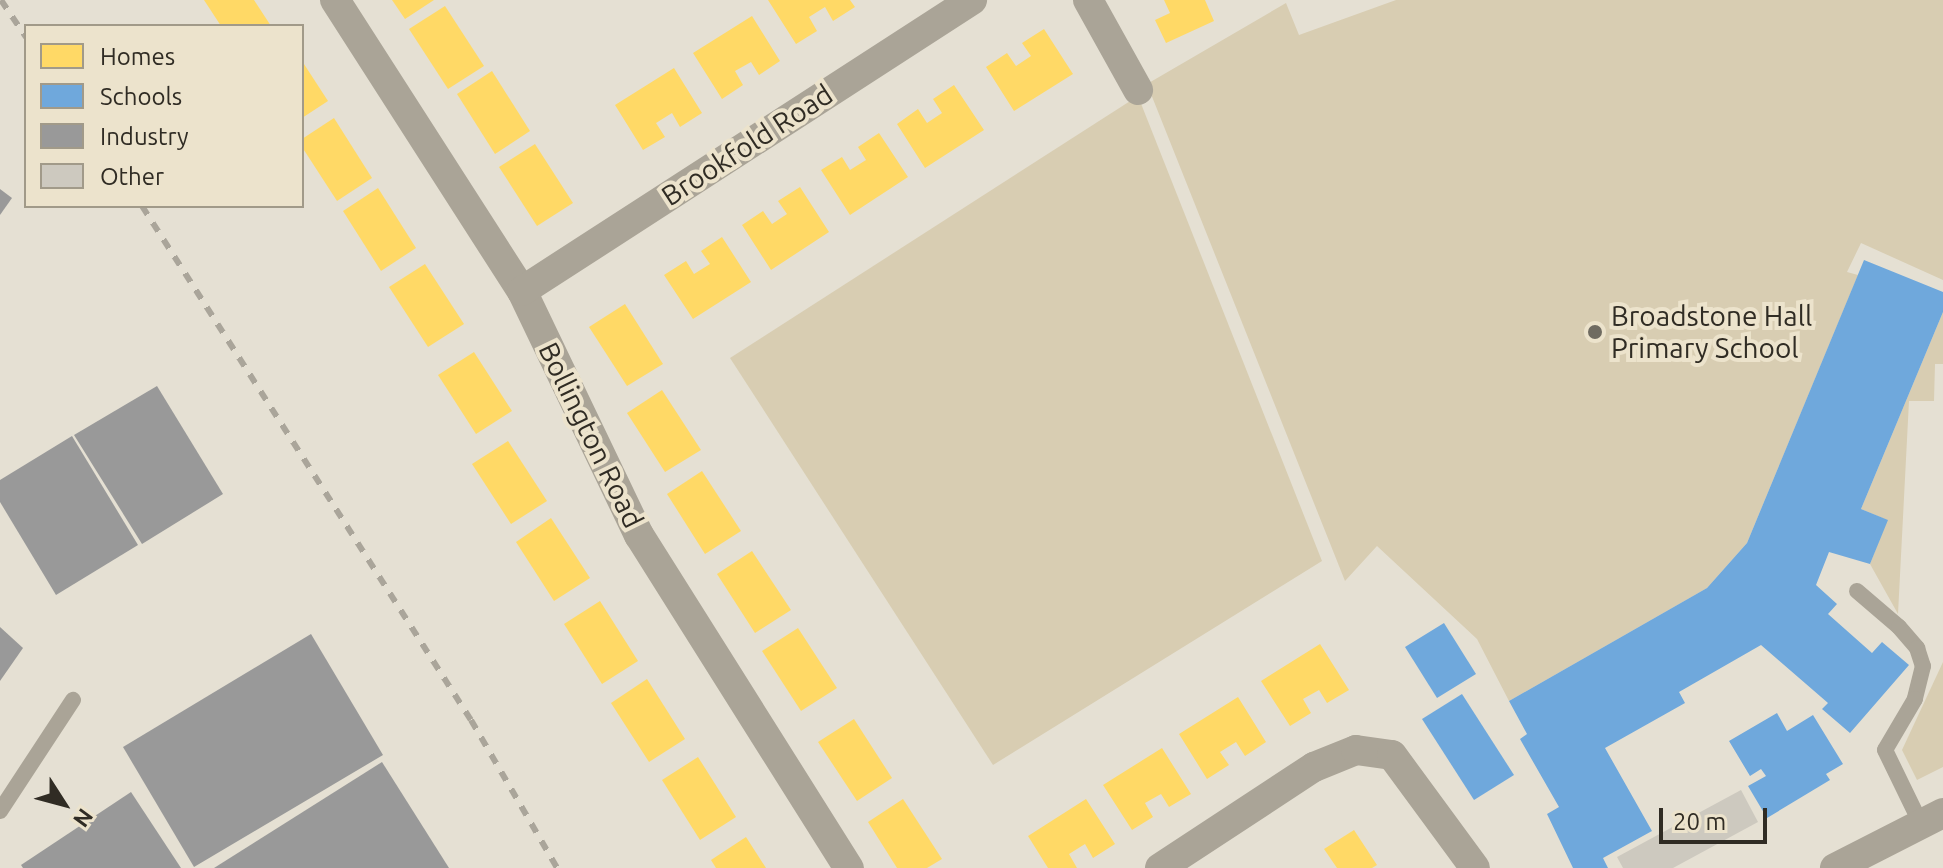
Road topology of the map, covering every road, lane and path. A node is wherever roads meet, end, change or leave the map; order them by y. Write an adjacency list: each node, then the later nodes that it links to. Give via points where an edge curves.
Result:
1 (335, 0): 5 (street, Bollington Road)
2 (972, 0): 5 (street, Brookfold Road)
3 (1088, 0): 4 (street)
4 (1138, 90)
5 (522, 291): 10 (street, Bollington Road, via 639,535)
6 (1857, 591): 9 (lane, via 1899,627 1917,648 1923,666 1915,699 1885,750)
7 (73, 700): 8 (lane)
8 (0, 811)
9 (1932, 819): 13 (street)
10 (849, 868)
11 (1160, 868): 12 (street, via 1314,767 1356,750 1392,755)
12 (1475, 868)
13 (1835, 868)

